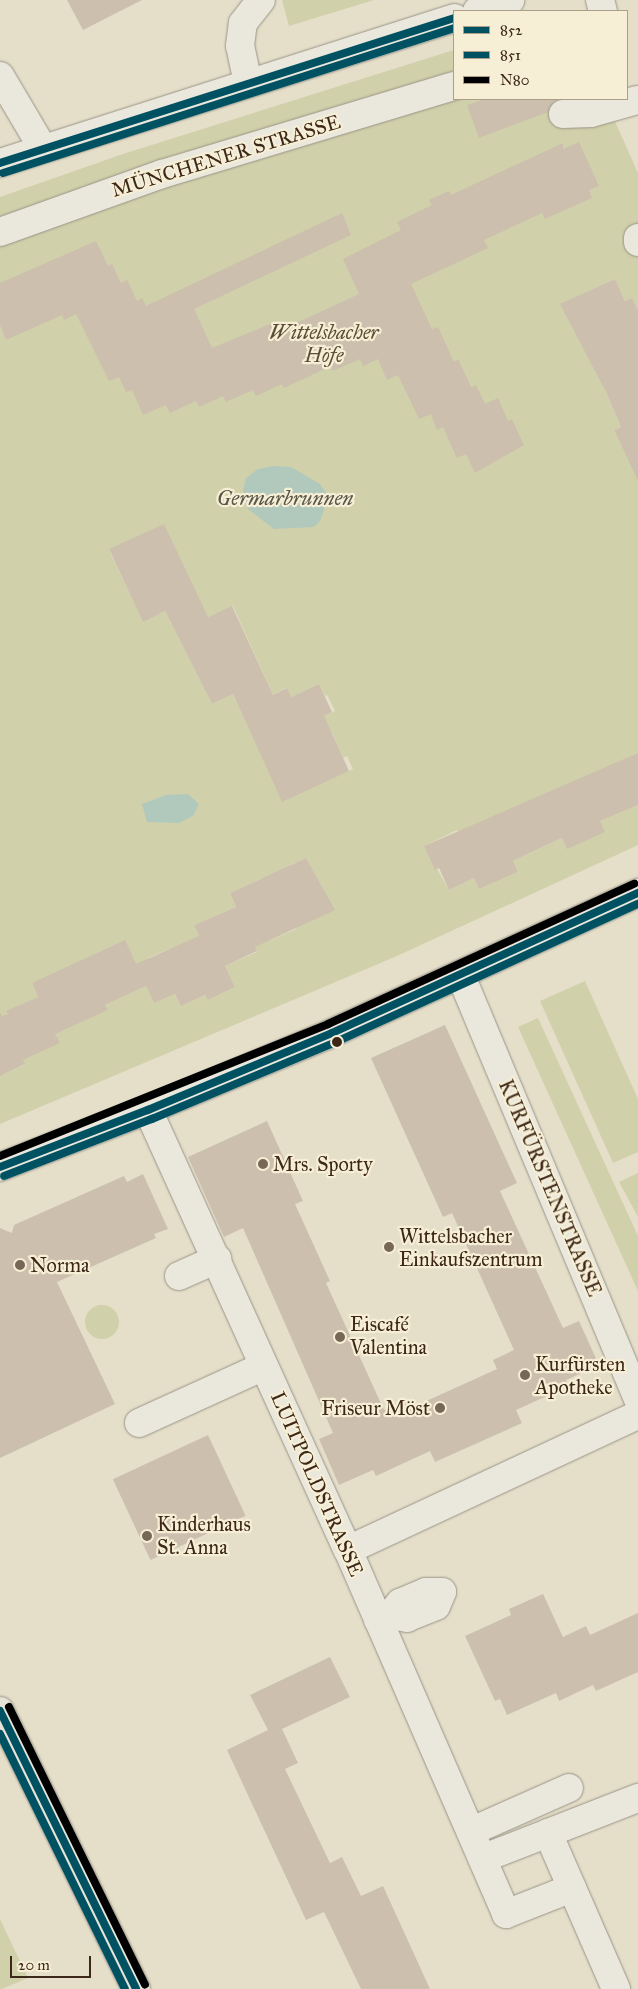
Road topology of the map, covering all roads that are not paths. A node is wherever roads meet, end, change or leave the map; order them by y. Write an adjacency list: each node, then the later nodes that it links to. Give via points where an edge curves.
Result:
1 (261, 0): 6 (street, via 243,23 241,38)
2 (510, 0): 3 (street)
3 (480, 10)
4 (453, 18): 6 (street)
5 (0, 76): 10 (street)
6 (248, 83): 10 (street)
7 (453, 86): 12 (street, MÜNCHENER STRASSE, via 162,174)
8 (614, 100): 9 (street, via 591,113)
9 (562, 114)
10 (42, 147): 11 (street)
11 (0, 163)
12 (0, 232)
13 (638, 238): 14 (street)
14 (638, 242)
15 (638, 893): 16 (street)
16 (461, 976): 17 (street); 22 (street, KURFÜRSTENSTRASSE)
17 (148, 1110): 18 (street); 19 (street, LUITPOLDSTRASSE)
18 (0, 1167)
19 (217, 1259): 20 (street); 21 (street, LUITPOLDSTRASSE)
20 (179, 1276)
21 (261, 1359): 23 (street); 25 (street, LUITPOLDSTRASSE)
22 (638, 1400)
23 (144, 1413)
24 (638, 1415): 25 (street)
25 (348, 1550): 29 (street, LUITPOLDSTRASSE, via 384,1617)
26 (0, 1712): 33 (main road)
27 (569, 1788): 29 (street)
28 (638, 1798): 30 (street)
29 (472, 1831): 31 (street, LUITPOLDSTRASSE)
30 (548, 1833): 31 (street); 32 (street)
31 (484, 1858): 32 (street, LUITPOLDSTRASSE, via 506,1914)
32 (572, 1888): 34 (street)
33 (136, 1989)
34 (616, 1989)

